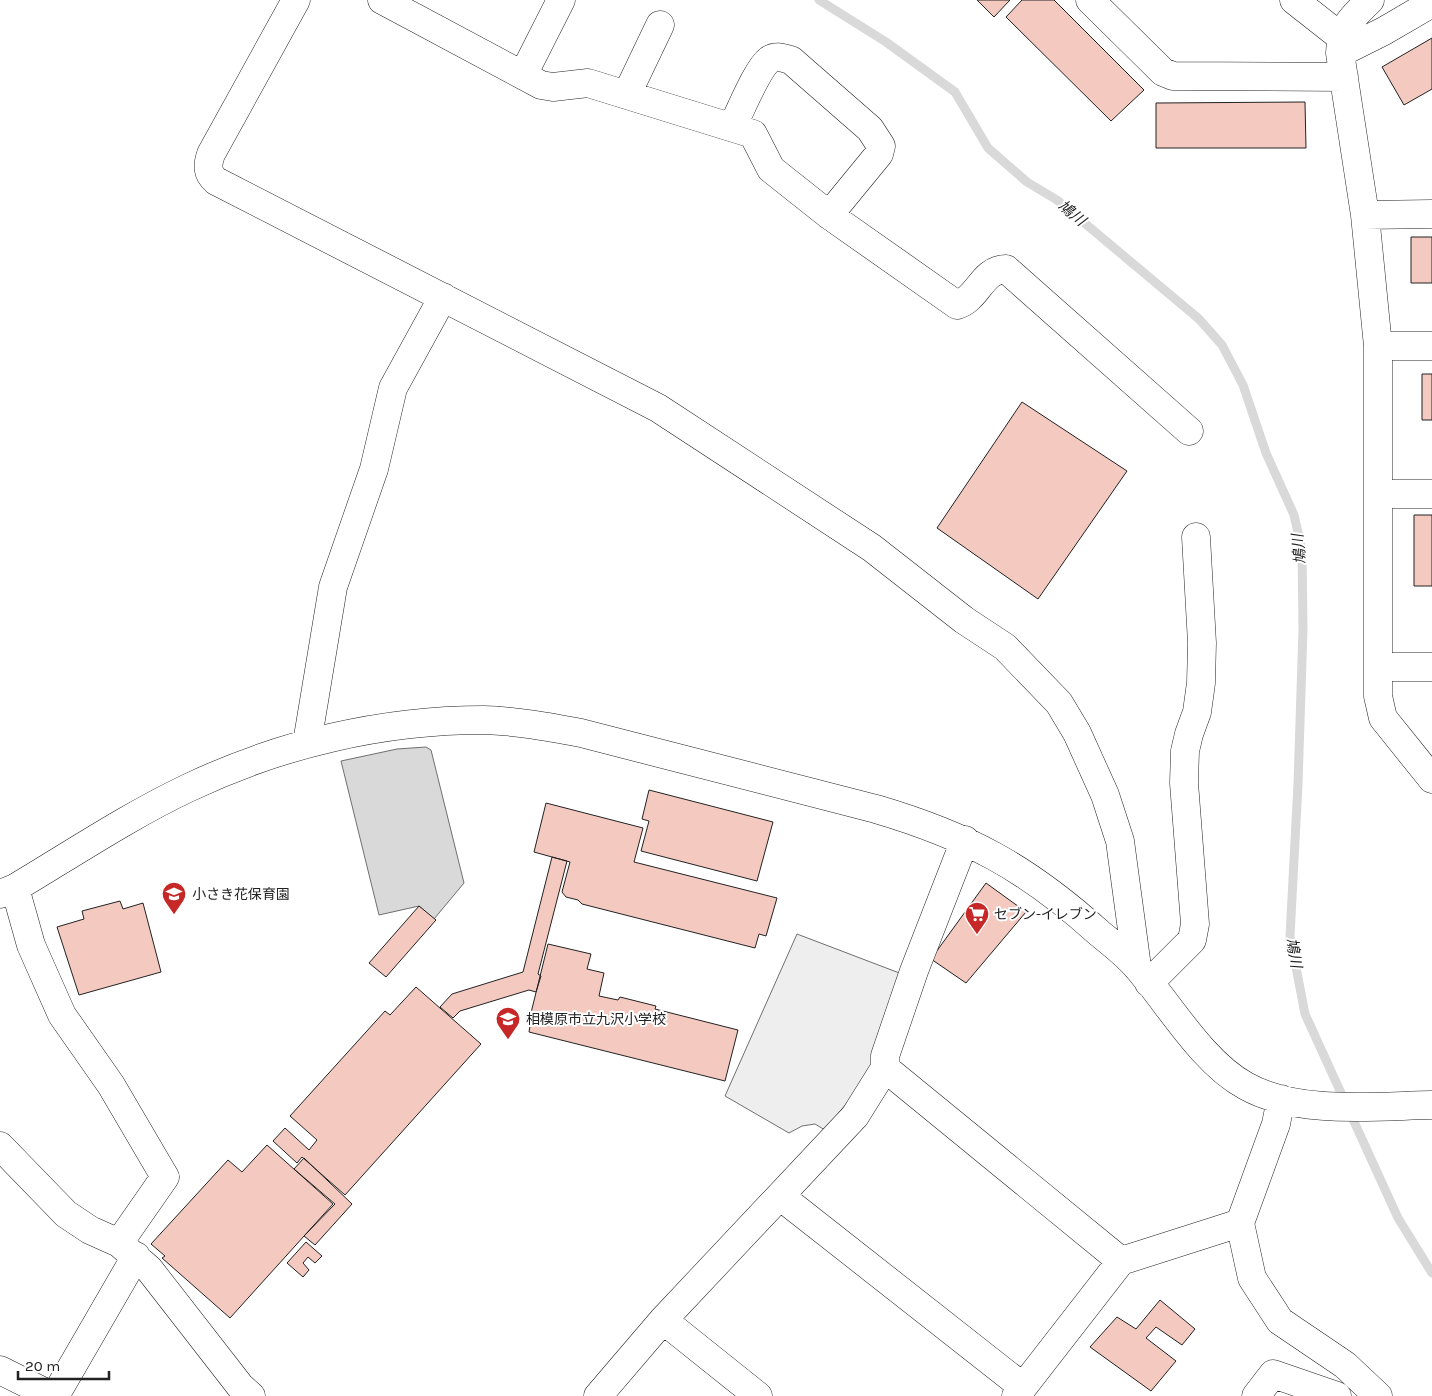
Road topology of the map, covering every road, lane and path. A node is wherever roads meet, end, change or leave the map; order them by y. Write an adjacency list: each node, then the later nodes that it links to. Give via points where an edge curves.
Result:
1 (296, 0): 16 (street, via 211,154 207,166 210,176)
2 (382, 0): 10 (street)
3 (561, 0): 10 (street)
4 (1090, 0): 9 (street, via 1163,72 1173,76)
5 (1294, 0): 9 (street)
6 (1370, 0): 9 (street, via 1347,23)
7 (1432, 2): 9 (street)
8 (660, 25): 11 (street)
9 (1342, 56): 15 (street)
10 (523, 75): 11 (street, via 541,85 553,87 588,82)
11 (627, 94): 12 (street)
12 (732, 127): 14 (street, via 753,134 771,169); 14 (street, via 762,68 769,60 780,56 791,60 870,129 880,146 879,154)
13 (1432, 214): 15 (street)
14 (829, 215): 19 (street, via 957,305 965,303 991,272 1006,269)
15 (1365, 215): 17 (street)
16 (443, 297): 25 (street, via 393,388 374,469 333,587); 29 (street, via 658,408 872,548 1005,648 1037,678 1059,703 1072,725 1105,795 1120,841)
17 (1378, 346): 18 (street); 20 (street)
18 (1432, 346)
19 (1189, 431)
20 (1380, 494): 21 (street); 23 (street)
21 (1432, 494)
22 (1196, 537): 29 (street, via 1211,568 1197,712 1185,751 1184,783 1195,924 1192,940)
23 (1379, 667): 24 (street); 26 (street, via 1378,696 1383,718)
24 (1432, 667)
25 (307, 743): 27 (street, via 365,730 445,721 532,724 581,733 876,809 921,822); 28 (street, via 251,760 187,788)
26 (1432, 779)
27 (965, 840): 29 (street, via 1001,858 1060,898); 30 (street, via 914,971 885,1056)
28 (8, 891): 36 (street, via 62,1015 111,1085 165,1178)
29 (1143, 975): 31 (street, via 1220,1066 1246,1086)
30 (886, 1068): 34 (street, via 855,1116); 37 (street)
31 (1281, 1099): 32 (street, via 1365,1107); 35 (street, via 1276,1124)
32 (1432, 1105)
33 (0, 1146): 36 (street, via 66,1214)
34 (780, 1196): 38 (street); 40 (street)
35 (1240, 1223): 37 (street); 47 (street, via 1252,1278 1280,1321 1345,1365)
36 (127, 1250): 41 (street); 42 (street, via 149,1269)
37 (1121, 1262): 40 (street)
38 (663, 1320): 43 (street); 44 (street)
39 (0, 1370): 41 (street)
40 (1020, 1391)
41 (54, 1396)
42 (251, 1396)
43 (598, 1396)
44 (758, 1396)
45 (1256, 1396): 46 (street, via 1273,1374)
46 (1337, 1396)
47 (1378, 1396)

